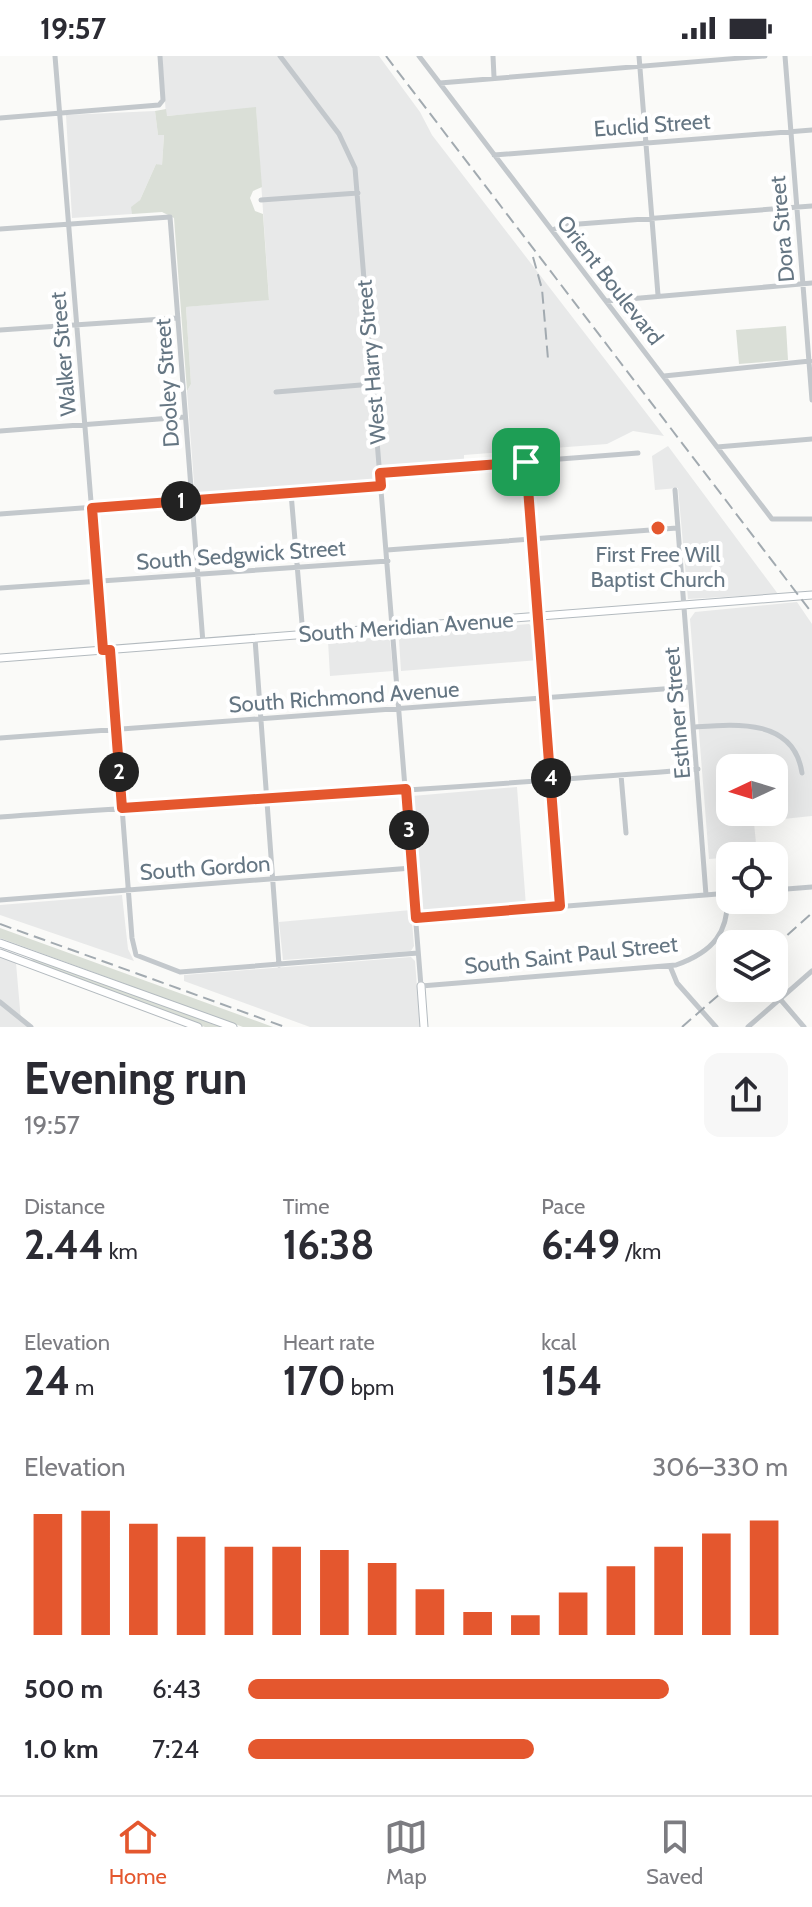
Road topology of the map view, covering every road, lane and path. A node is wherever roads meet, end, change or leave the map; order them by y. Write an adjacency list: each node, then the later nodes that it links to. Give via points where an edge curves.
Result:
1 (55, 56): 12 (street, Walker Street)
2 (160, 56): 12 (street, via 163,100 152,106)
3 (280, 56): 18 (street, West Harry Street, via 345,143)
4 (419, 56): 11 (street, Orient Boulevard)
5 (493, 56): 10 (street)
6 (639, 56): 9 (street)
7 (765, 56): 9 (street)
8 (785, 56): 15 (street, Dora Street)
9 (639, 66): 10 (street); 16 (street)
10 (494, 77): 11 (street)
11 (440, 83): 17 (street, Orient Boulevard)
12 (60, 113): 13 (street); 23 (street, Walker Street)
13 (0, 118)
14 (812, 130): 15 (street, Euclid Street)
15 (791, 131): 16 (street, Euclid Street); 21 (street, Dora Street)
16 (645, 142): 17 (street, Euclid Street); 22 (street)
17 (494, 155): 25 (street, Orient Boulevard)
18 (358, 193): 19 (street); 35 (street, West Harry Street)
19 (261, 200)
20 (812, 206): 21 (street)
21 (797, 207): 22 (street); 26 (street, Dora Street)
22 (652, 218): 25 (street); 28 (street)
23 (69, 224): 24 (street); 30 (street, Dooley Street, via 170,217); 31 (street, Walker Street)
24 (0, 229)
25 (552, 230): 29 (street, Orient Boulevard)
26 (803, 283): 27 (street); 28 (street); 33 (street, Dora Street)
27 (812, 283)
28 (658, 295): 29 (street)
29 (606, 301): 34 (street, Orient Boulevard)
30 (178, 318): 31 (street); 38 (street, Dooley Street)
31 (77, 325): 32 (street); 39 (street, Walker Street)
32 (0, 330)
33 (810, 361): 34 (street); 37 (street, Dora Street)
34 (664, 376): 42 (street, Orient Boulevard)
35 (373, 384): 36 (street); 45 (street, West Harry Street)
36 (276, 392)
37 (812, 400)
38 (185, 417): 39 (street); 49 (street, Dooley Street)
39 (85, 427): 40 (street); 50 (street, Walker Street)
40 (0, 431)
41 (812, 439): 42 (street)
42 (717, 447): 52 (street, Orient Boulevard, via 776,521)
43 (638, 453): 44 (street)
44 (526, 462): 45 (street); 54 (street)
45 (380, 473): 46 (street, West Harry Street)
46 (381, 486): 48 (street); 55 (street, West Harry Street)
47 (675, 490): 53 (street, Esthner Street)
48 (291, 493): 49 (street); 57 (street)
49 (192, 501): 50 (street); 58 (street, Dooley Street)
50 (92, 508): 51 (street); 59 (street, Walker Street)
51 (0, 514)
52 (812, 519)
53 (677, 528): 54 (street); 62 (street, Esthner Street)
54 (532, 540): 55 (street); 63 (street)
55 (387, 550): 56 (street, West Harry Street)
56 (388, 561): 57 (street, South Sedgwick Street); 64 (street, West Harry Street)
57 (298, 568): 58 (street, South Sedgwick Street); 65 (street)
58 (198, 574): 59 (street, South Sedgwick Street); 67 (street, Dooley Street)
59 (97, 581): 60 (street, South Sedgwick Street); 68 (street, Walker Street)
60 (0, 588)
61 (812, 595): 62 (main road, South Meridian Avenue)
62 (683, 605): 63 (main road, South Meridian Avenue); 70 (street, Esthner Street)
63 (538, 617): 64 (main road, South Meridian Avenue); 71 (street)
64 (394, 629): 65 (main road, South Meridian Avenue); 72 (street, West Harry Street)
65 (303, 635): 66 (main road, South Meridian Avenue)
66 (255, 639): 67 (main road, South Meridian Avenue); 73 (street)
67 (203, 643): 68 (main road, South Meridian Avenue)
68 (106, 650): 69 (main road, South Meridian Avenue); 75 (street, Walker Street)
69 (0, 658)
70 (690, 687): 71 (street, South Richmond Avenue); 74 (street, Esthner Street)
71 (545, 699): 72 (street, South Richmond Avenue); 80 (street)
72 (400, 709): 73 (street, South Richmond Avenue); 81 (street, West Harry Street)
73 (261, 718): 75 (street, South Richmond Avenue); 82 (street)
74 (694, 727): 77 (street, Esthner Street); 78 (street, via 758,726 779,734 793,749)
75 (115, 729): 76 (street, South Richmond Avenue); 83 (street, Walker Street)
76 (0, 738)
77 (698, 769): 79 (street); 92 (street, Esthner Street)
78 (802, 773)
79 (621, 775): 80 (street); 85 (street)
80 (552, 781): 81 (street); 94 (street)
81 (406, 789): 82 (street); 86 (street, West Harry Street)
82 (266, 797): 83 (street); 87 (street)
83 (122, 808): 84 (street); 90 (street, Walker Street)
84 (0, 817)
85 (626, 833)
86 (412, 868): 87 (street, South Gordon); 96 (street, West Harry Street)
87 (272, 879): 90 (street, South Gordon); 100 (street)
88 (812, 887): 89 (street)
89 (788, 889)
90 (128, 890): 93 (street, South Gordon); 100 (street, Walker Street, via 134,950 141,958 180,972)
91 (716, 894): 92 (street)
92 (706, 895): 94 (street)
93 (0, 900)
94 (560, 906): 96 (street)
95 (729, 914): 101 (street, South Saint Paul Street, via 724,931 691,959)
96 (416, 918): 99 (street, West Harry Street)
97 (0, 943): 110 (main road)
98 (0, 953): 109 (main road)
99 (418, 953): 100 (street); 103 (street, West Harry Street)
100 (279, 965)
101 (670, 966): 103 (street, South Saint Paul Street); 112 (street, via 677,983)
102 (812, 971): 104 (street)
103 (421, 986): 111 (main road, West Harry Street)
104 (788, 992)
105 (0, 1002): 108 (street)
106 (777, 1002): 113 (street)
107 (783, 1002): 114 (street)
108 (31, 1027)
109 (198, 1027)
110 (233, 1027)
111 (424, 1027)
112 (716, 1027)
113 (748, 1027)
114 (804, 1027)

